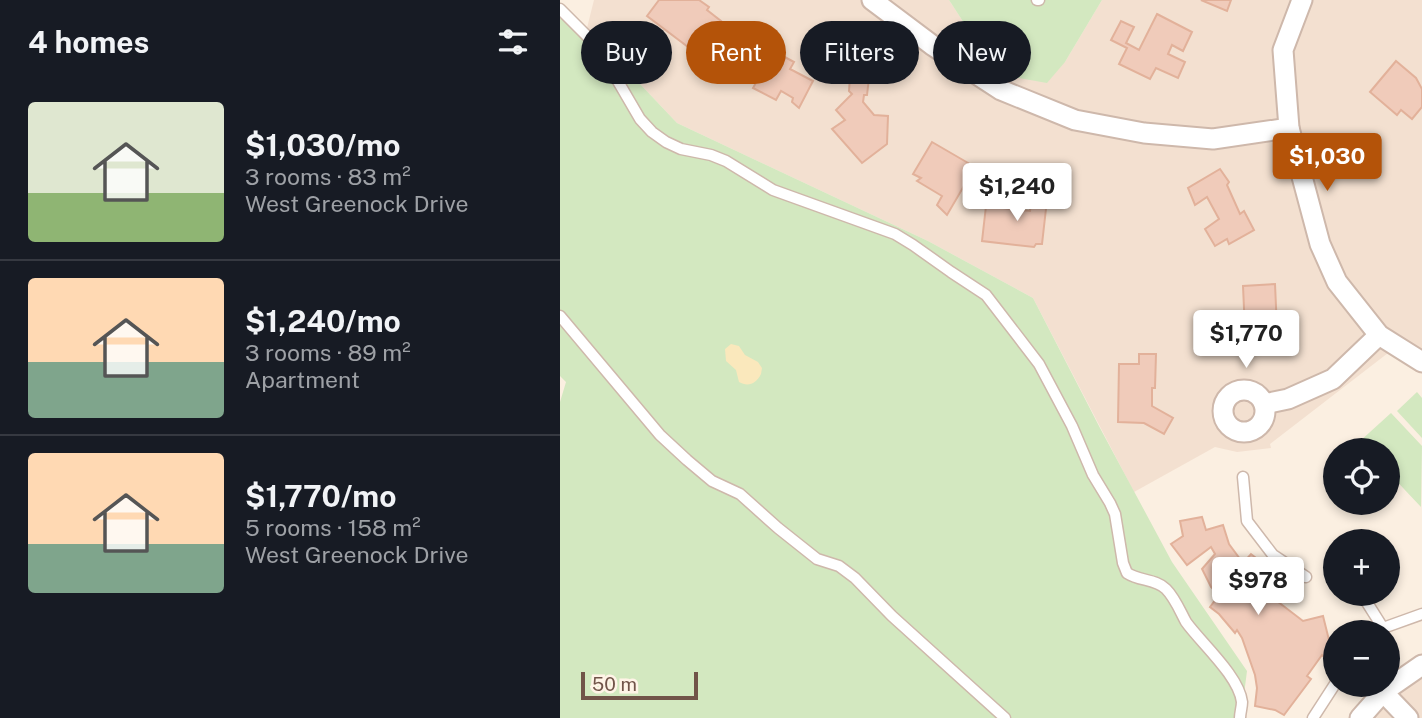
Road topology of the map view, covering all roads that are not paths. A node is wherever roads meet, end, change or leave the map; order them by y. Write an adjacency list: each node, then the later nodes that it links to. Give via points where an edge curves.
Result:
1 (873, 0): 4 (street, via 1001,90 1075,120 1144,134 1213,139)
2 (1302, 0): 4 (street, via 1283,50)
3 (560, 9): 19 (lane, via 598,47 640,119 666,142 726,161 773,190 895,234 986,295 1039,363 1072,426 1115,514 1127,573 1166,588 1235,685 1242,701)
4 (1289, 128): 6 (street, via 1320,244 1337,282)
5 (560, 316): 18 (lane, via 660,435 687,460 712,481 740,494 817,559 839,566 855,578)
6 (1379, 335): 7 (street); 8 (street, via 1333,379)
7 (1422, 362)
8 (1264, 404)
9 (1243, 477): 10 (lane, via 1247,521 1273,555)
10 (1306, 577)
11 (1422, 614): 12 (lane)
12 (1400, 623)
13 (1422, 665): 14 (street)
14 (1400, 680)
15 (1327, 697): 20 (lane)
16 (1379, 697): 21 (street)
17 (1388, 697): 22 (street)
18 (1005, 718)
19 (1240, 718)
20 (1313, 718)
21 (1360, 718)
22 (1408, 718)

